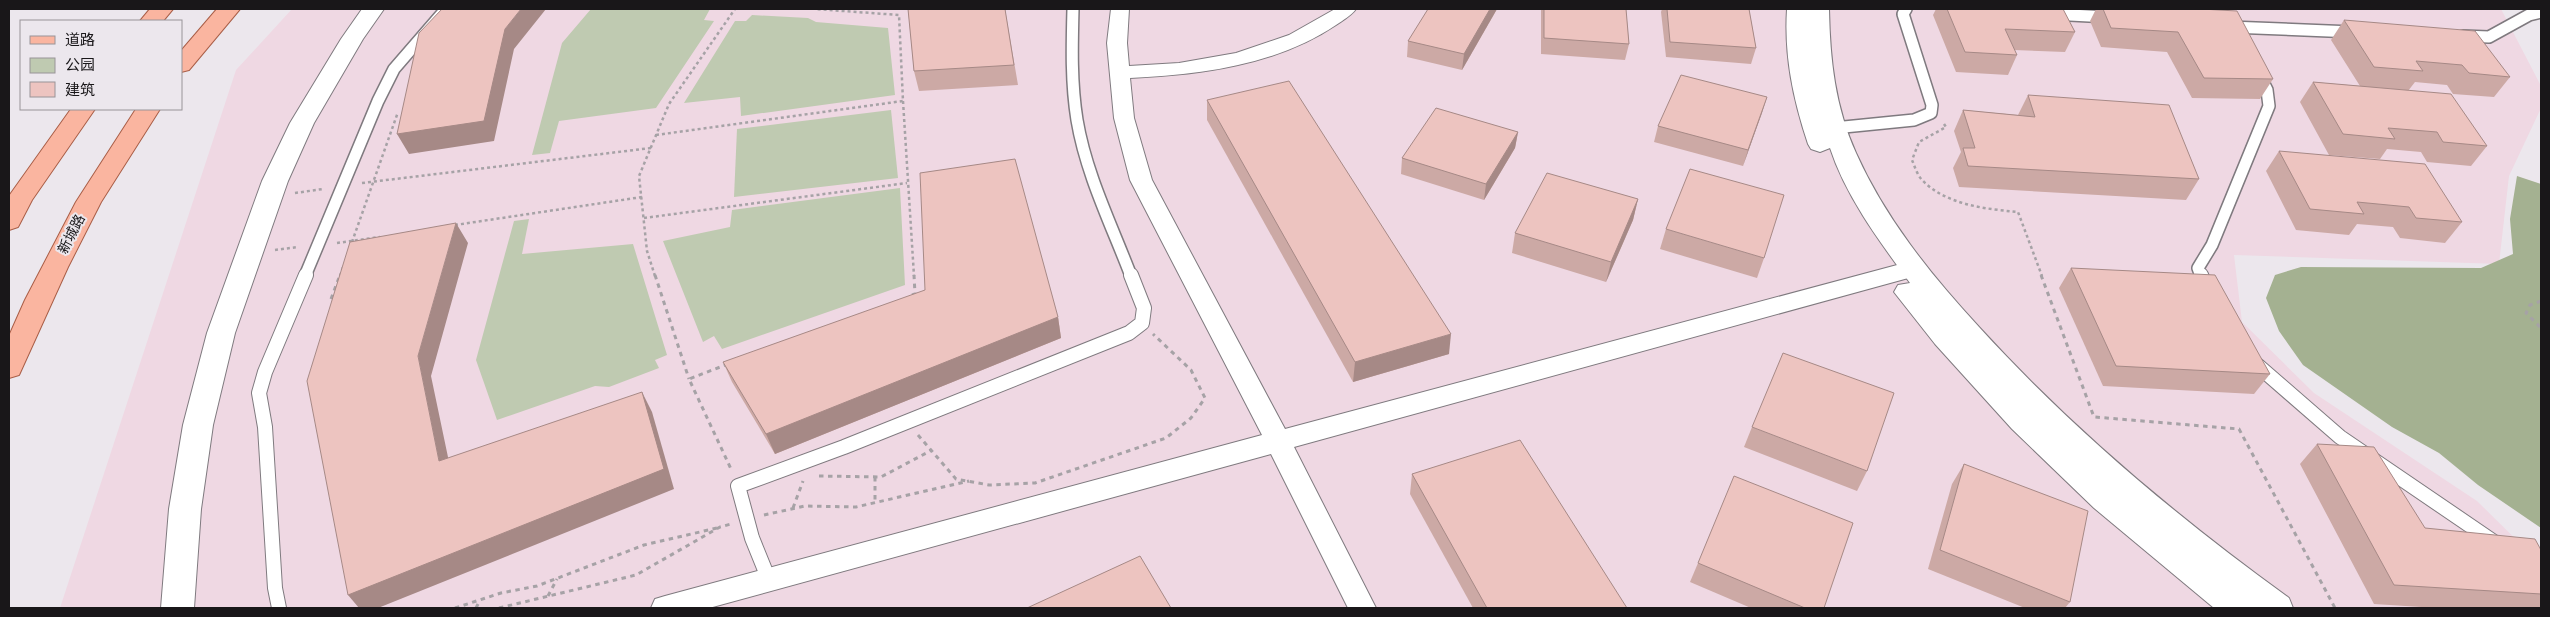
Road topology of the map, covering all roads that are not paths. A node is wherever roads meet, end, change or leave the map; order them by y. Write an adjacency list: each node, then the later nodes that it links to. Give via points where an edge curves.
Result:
1 (162, 9): 14 (main road)
2 (229, 9): 19 (main road)
3 (373, 9): 32 (main road, via 302,123 270,196 210,370 185,509)
4 (446, 9): 33 (lane, via 394,69 316,245 265,372 259,394 265,427)
5 (1072, 9): 31 (lane, via 1072,70 1077,120 1091,172 1144,308 1142,323 1129,333 738,486 752,538)
6 (1120, 9): 20 (street)
7 (1347, 9): 20 (street, via 1310,32 1247,56 1189,68)
8 (1798, 9): 25 (main road, via 1801,82 1821,145 1838,186)
9 (1818, 9): 23 (main road, via 1820,73)
10 (1906, 9): 23 (lane, via 1902,14 1932,105 1930,113 1914,120)
11 (2541, 12): 16 (lane, via 2489,36)
12 (2040, 14): 13 (lane)
13 (2118, 17)
14 (152, 20)
15 (2363, 32): 17 (lane, via 2218,27)
16 (2450, 35)
17 (2240, 41)
18 (2254, 63): 26 (lane, via 2267,90 2269,106 2212,244 2198,268)
19 (182, 64)
20 (1119, 73): 29 (street, via 1124,118 1141,180)
21 (82, 110): 24 (main road, via 20,198)
22 (147, 110): 28 (main road, 新城路, via 118,148 90,196)
23 (1834, 128): 25 (main road, via 1861,190 1893,243)
24 (9, 221)
25 (1903, 272): 29 (street); 36 (main road, via 1937,329 2042,441 2134,525); 37 (main road, via 2102,470 2205,556)
26 (2213, 304)
27 (2248, 355): 30 (lane, via 2279,387 2356,450)
28 (9, 367)
29 (1279, 442): 31 (street); 35 (street)
30 (2504, 549)
31 (769, 580): 34 (street)
32 (177, 608)
33 (279, 608)
34 (665, 608)
35 (1362, 608)
36 (2238, 608)
37 (2277, 608)

